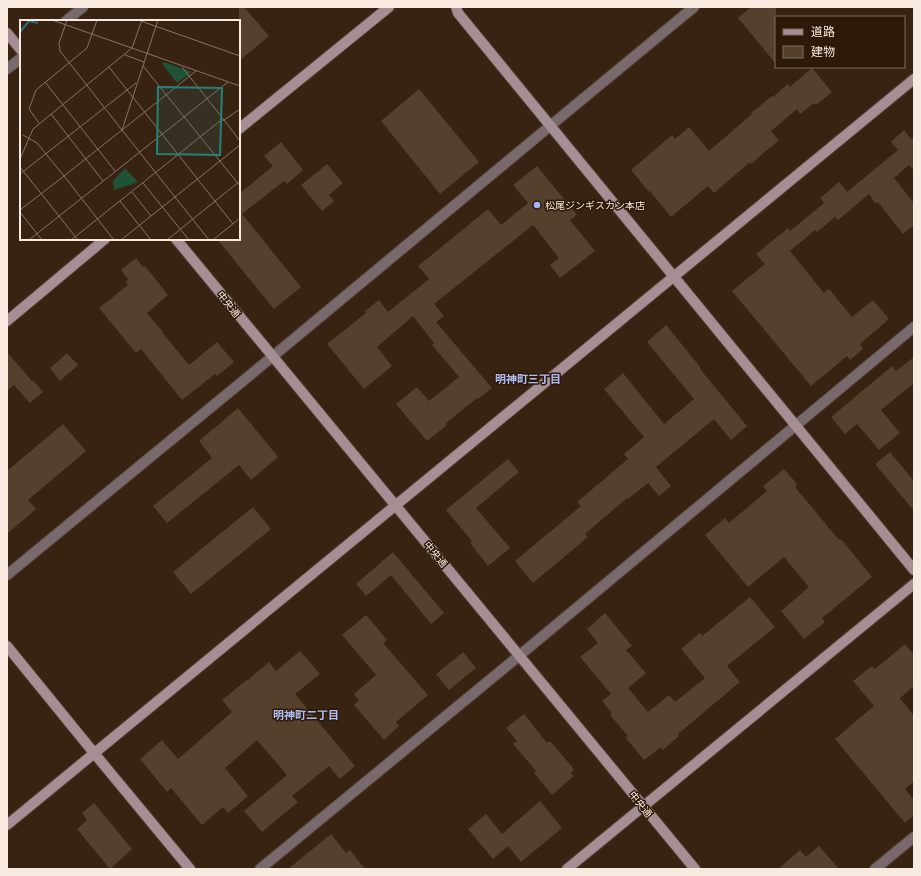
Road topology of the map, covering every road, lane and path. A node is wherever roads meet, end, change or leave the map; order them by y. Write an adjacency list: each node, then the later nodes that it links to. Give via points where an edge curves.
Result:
1 (83, 7): 5 (street)
2 (389, 7): 12 (street)
3 (456, 7): 11 (street, via 458,13)
4 (694, 7): 11 (street)
5 (67, 20)
6 (7, 33): 7 (street)
7 (20, 49)
8 (20, 59): 9 (street)
9 (7, 69)
10 (914, 80): 15 (street)
11 (550, 126): 15 (street); 18 (street)
12 (240, 128)
13 (104, 240): 16 (street)
14 (177, 240): 18 (street, 中央通)
15 (673, 277): 19 (street); 20 (street)
16 (7, 320)
17 (914, 327): 19 (street)
18 (272, 357): 20 (street, 中央通); 22 (street)
19 (796, 425): 21 (street); 25 (street)
20 (396, 505): 25 (street, 中央通); 26 (street)
21 (914, 570)
22 (7, 575)
23 (914, 584): 27 (street)
24 (7, 646): 26 (street)
25 (520, 655): 27 (street, 中央通); 31 (street)
26 (94, 753): 28 (street); 30 (street)
27 (643, 806): 32 (street); 33 (street, 中央通)
28 (7, 826)
29 (914, 837): 34 (street)
30 (190, 869)
31 (260, 869)
32 (567, 869)
33 (695, 869)
34 (875, 869)

